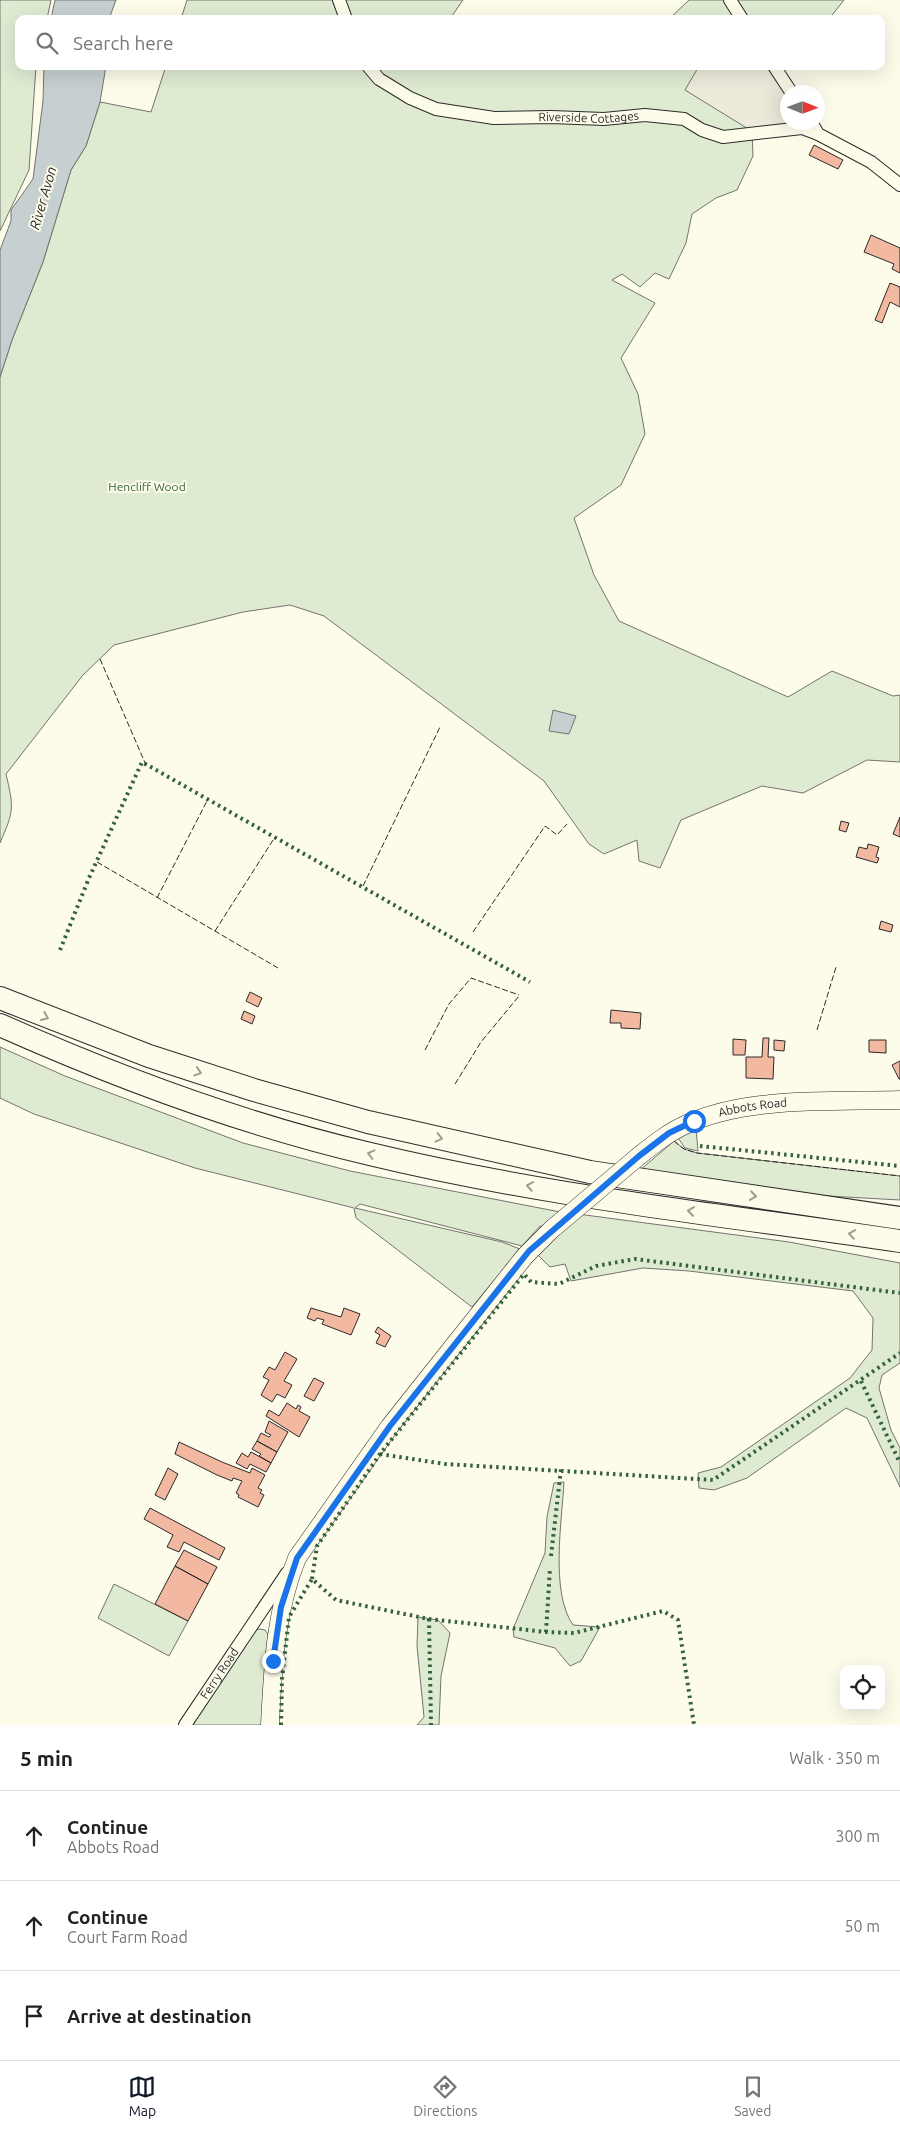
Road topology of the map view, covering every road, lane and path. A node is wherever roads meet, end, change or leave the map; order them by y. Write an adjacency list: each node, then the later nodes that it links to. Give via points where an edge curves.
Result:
1 (339, 0): 3 (street)
2 (730, 0): 4 (street)
3 (345, 15)
4 (739, 15)
5 (371, 70): 9 (street, Riverside Cottages, via 379,79 436,109 494,118 604,119 645,115 684,119 723,137 802,128)
6 (777, 70): 7 (street)
7 (786, 85)
8 (816, 130): 9 (street)
9 (818, 134): 10 (street, Riverside Cottages, via 871,162)
10 (900, 185)
11 (0, 998): 14 (highway, one-way to 14, via 149,1056 368,1122 590,1172)
12 (0, 1025): 15 (highway, one-way to 12, via 561,1192 368,1154 245,1120 145,1086)
13 (900, 1100): 16 (street, Abbots Road, bridge, via 745,1108 687,1124 669,1133 529,1251 390,1426)
14 (900, 1218)
15 (900, 1240)
16 (297, 1558): 17 (street, Ferry Road); 18 (street, Abbots Road, via 288,1580)
17 (255, 1621): 18 (street, via 262,1620 270,1625); 19 (street, Ferry Road)
18 (276, 1635): 20 (street, Abbots Road)
19 (185, 1725)
20 (270, 1725)

